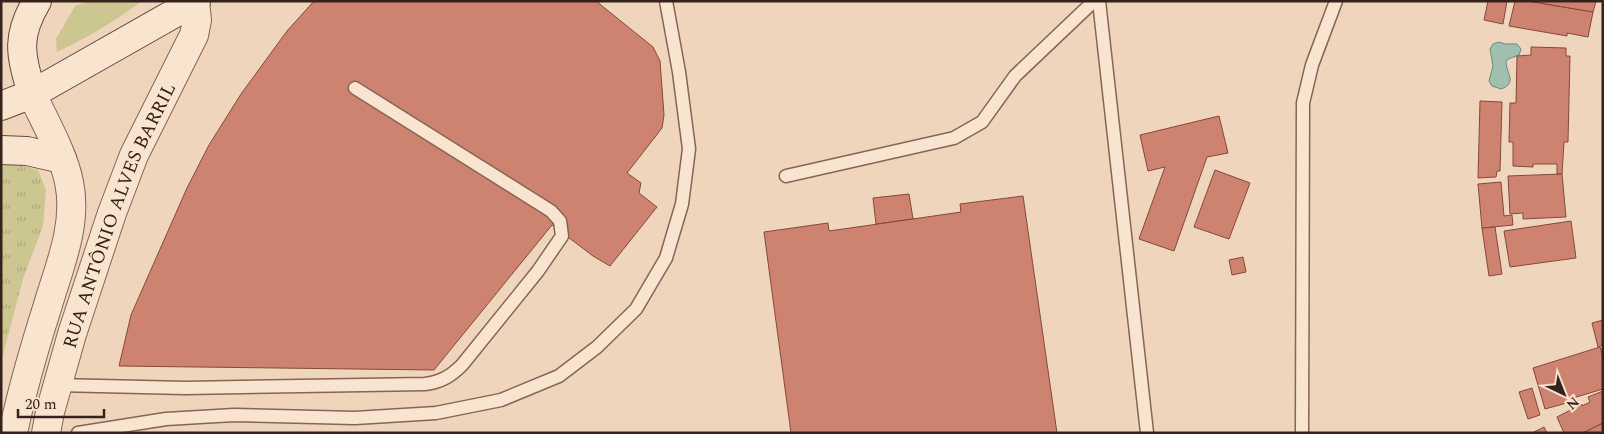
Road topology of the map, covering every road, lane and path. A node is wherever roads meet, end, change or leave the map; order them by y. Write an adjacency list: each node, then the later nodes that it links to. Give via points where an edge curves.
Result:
1 (37, 1): 8 (street, RUA ANTÔNIO ALVES BARRIL, via 22,32 22,60)
2 (195, 1): 8 (street); 13 (street, RUA ANTÔNIO ALVES BARRIL, via 197,20 194,35 134,155)
3 (666, 1): 16 (lane, via 689,148 682,204 666,258 636,309 598,347 558,376 501,400 436,413 355,418 234,415 166,419)
4 (1094, 1): 12 (lane, via 1015,76 982,122 954,138)
5 (1099, 1): 17 (lane)
6 (1336, 1): 18 (lane, via 1312,65 1303,103)
7 (355, 88): 13 (lane, via 551,211 560,221 562,236 462,366 437,383 425,384 185,388)
8 (32, 94): 9 (street); 11 (street, RUA ANTÔNIO ALVES BARRIL)
9 (1, 106)
10 (1, 150): 11 (street, via 27,151)
11 (62, 159): 14 (street, RUA ANTÔNIO ALVES BARRIL, via 69,182 70,232)
12 (786, 176)
13 (57, 385): 15 (street, RUA ANTÔNIO ALVES BARRIL)
14 (13, 433)
15 (46, 433)
16 (78, 433)
17 (1147, 433)
18 (1302, 433)

